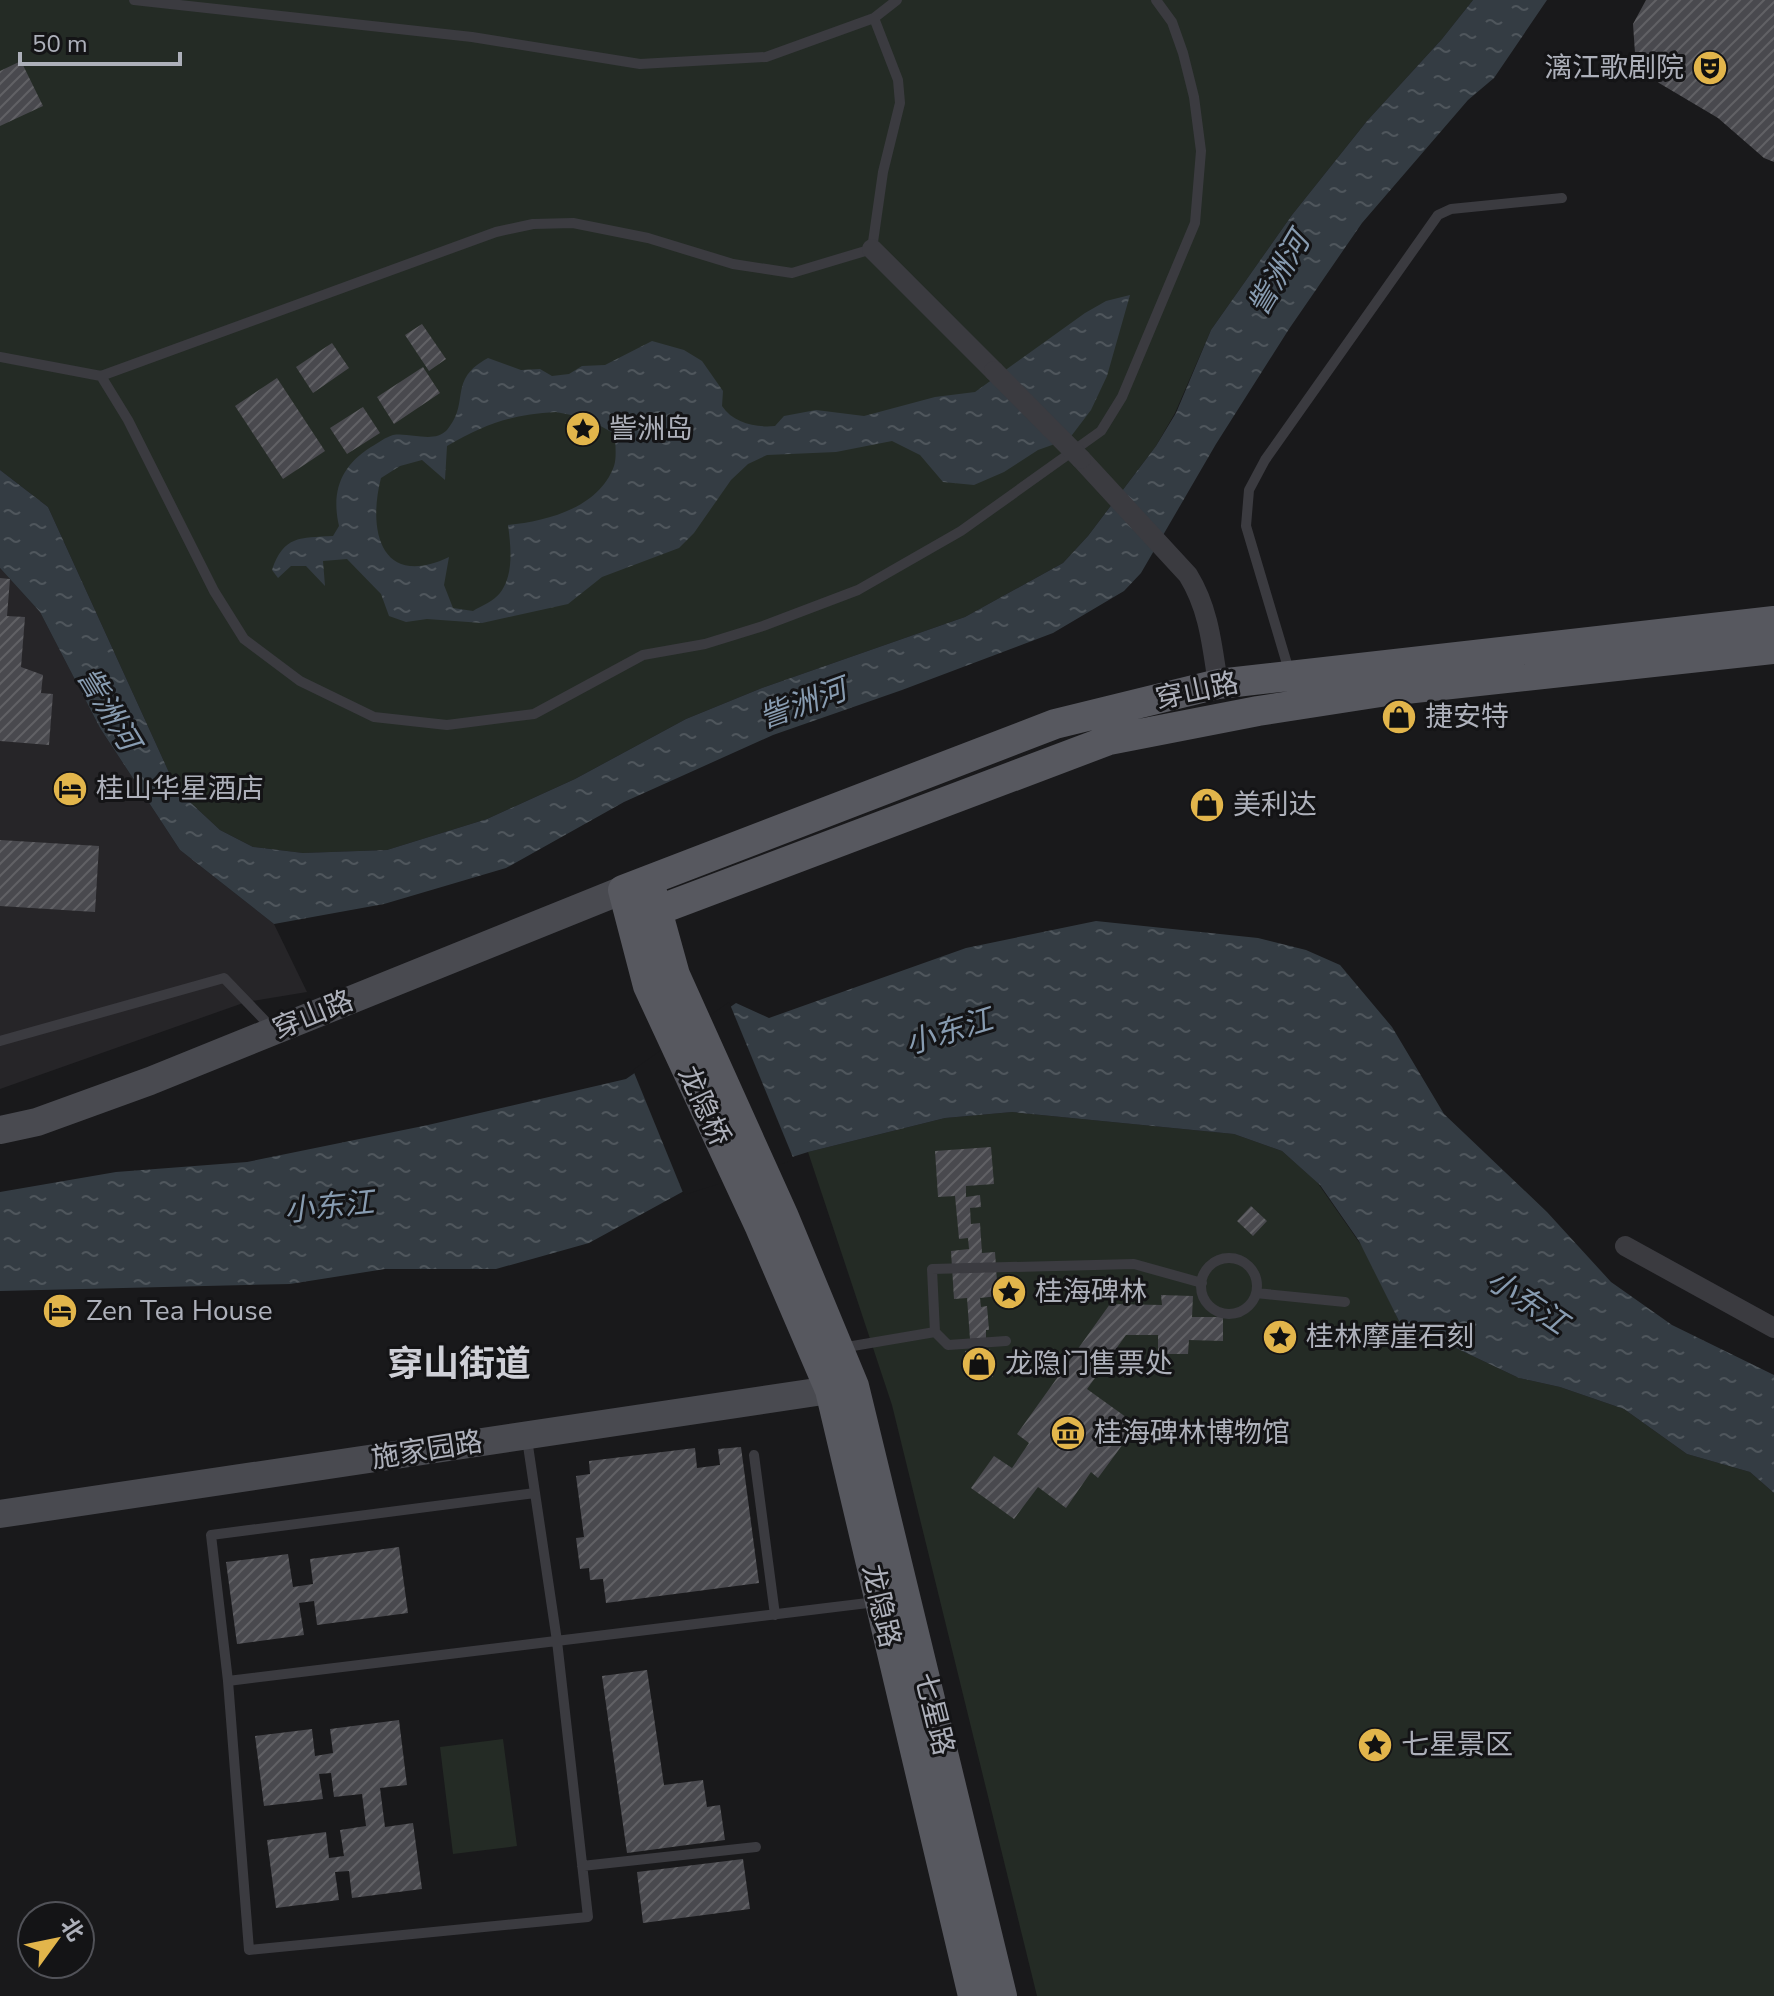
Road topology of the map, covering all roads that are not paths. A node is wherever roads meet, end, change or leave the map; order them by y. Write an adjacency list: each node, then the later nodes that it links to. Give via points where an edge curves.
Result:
1 (134, 0): 4 (lane, via 472,37 640,64 766,57)
2 (897, 0): 4 (lane)
3 (1156, 0): 8 (lane, via 1172,22 1194,97 1201,151 1195,223 1122,397 1101,431 961,531 858,590 705,644 643,655 534,714 447,725 374,717 300,681 244,639)
4 (874, 18): 6 (lane, via 898,80 900,103)
5 (1562, 198): 11 (lane, via 1451,209 1438,215 1265,460 1249,490 1246,526)
6 (872, 249): 8 (lane, via 792,273 733,264 648,238 573,223 533,224 496,232); 12 (street, bridge, via 1188,575 1205,606)
7 (0, 357): 8 (lane)
8 (101, 376)
9 (1774, 621): 11 (main road, 穿山路)
10 (1774, 649): 13 (main road, 穿山路, via 1387,691 1109,740)
11 (1291, 676): 12 (main road, 穿山路)
12 (1218, 684): 13 (main road, 穿山路, via 1055,724)
13 (640, 900): 14 (street, 穿山路); 17 (main road, 龙隐桥, via 662,980)
14 (274, 1031): 15 (lane, via 224,978); 16 (street, 穿山路, via 37,1122)
15 (0, 1041)
16 (0, 1130)
17 (772, 1222): 25 (main road, 龙隐路); 26 (main road, 龙隐路)
18 (1625, 1246): 22 (street)
19 (1202, 1283): 20 (lane, via 1206,1302 1220,1313 1238,1313); 20 (lane, via 1214,1262 1233,1258 1249,1267); 23 (lane, via 1134,1264 932,1269)
20 (1256, 1293): 21 (lane)
21 (1345, 1302)
22 (1774, 1328)
23 (935, 1332): 24 (lane, via 948,1345); 25 (lane)
24 (1006, 1341)
25 (839, 1348): 26 (main road, 龙隐路)
26 (842, 1388): 27 (street, 施家园路); 31 (main road, 龙隐路)
27 (526, 1435): 29 (lane); 30 (street, 施家园路)
28 (754, 1455): 32 (lane)
29 (535, 1493): 33 (lane); 34 (lane, via 211,1535)
30 (0, 1514)
31 (893, 1600): 32 (lane); 37 (main road, 龙隐路); 38 (main road, 七星路)
32 (775, 1615): 33 (lane)
33 (557, 1641): 34 (lane); 36 (lane)
34 (228, 1681): 36 (lane, via 249,1950 588,1917)
35 (756, 1847): 36 (lane)
36 (582, 1866)
37 (973, 1996)
38 (1002, 1996)

